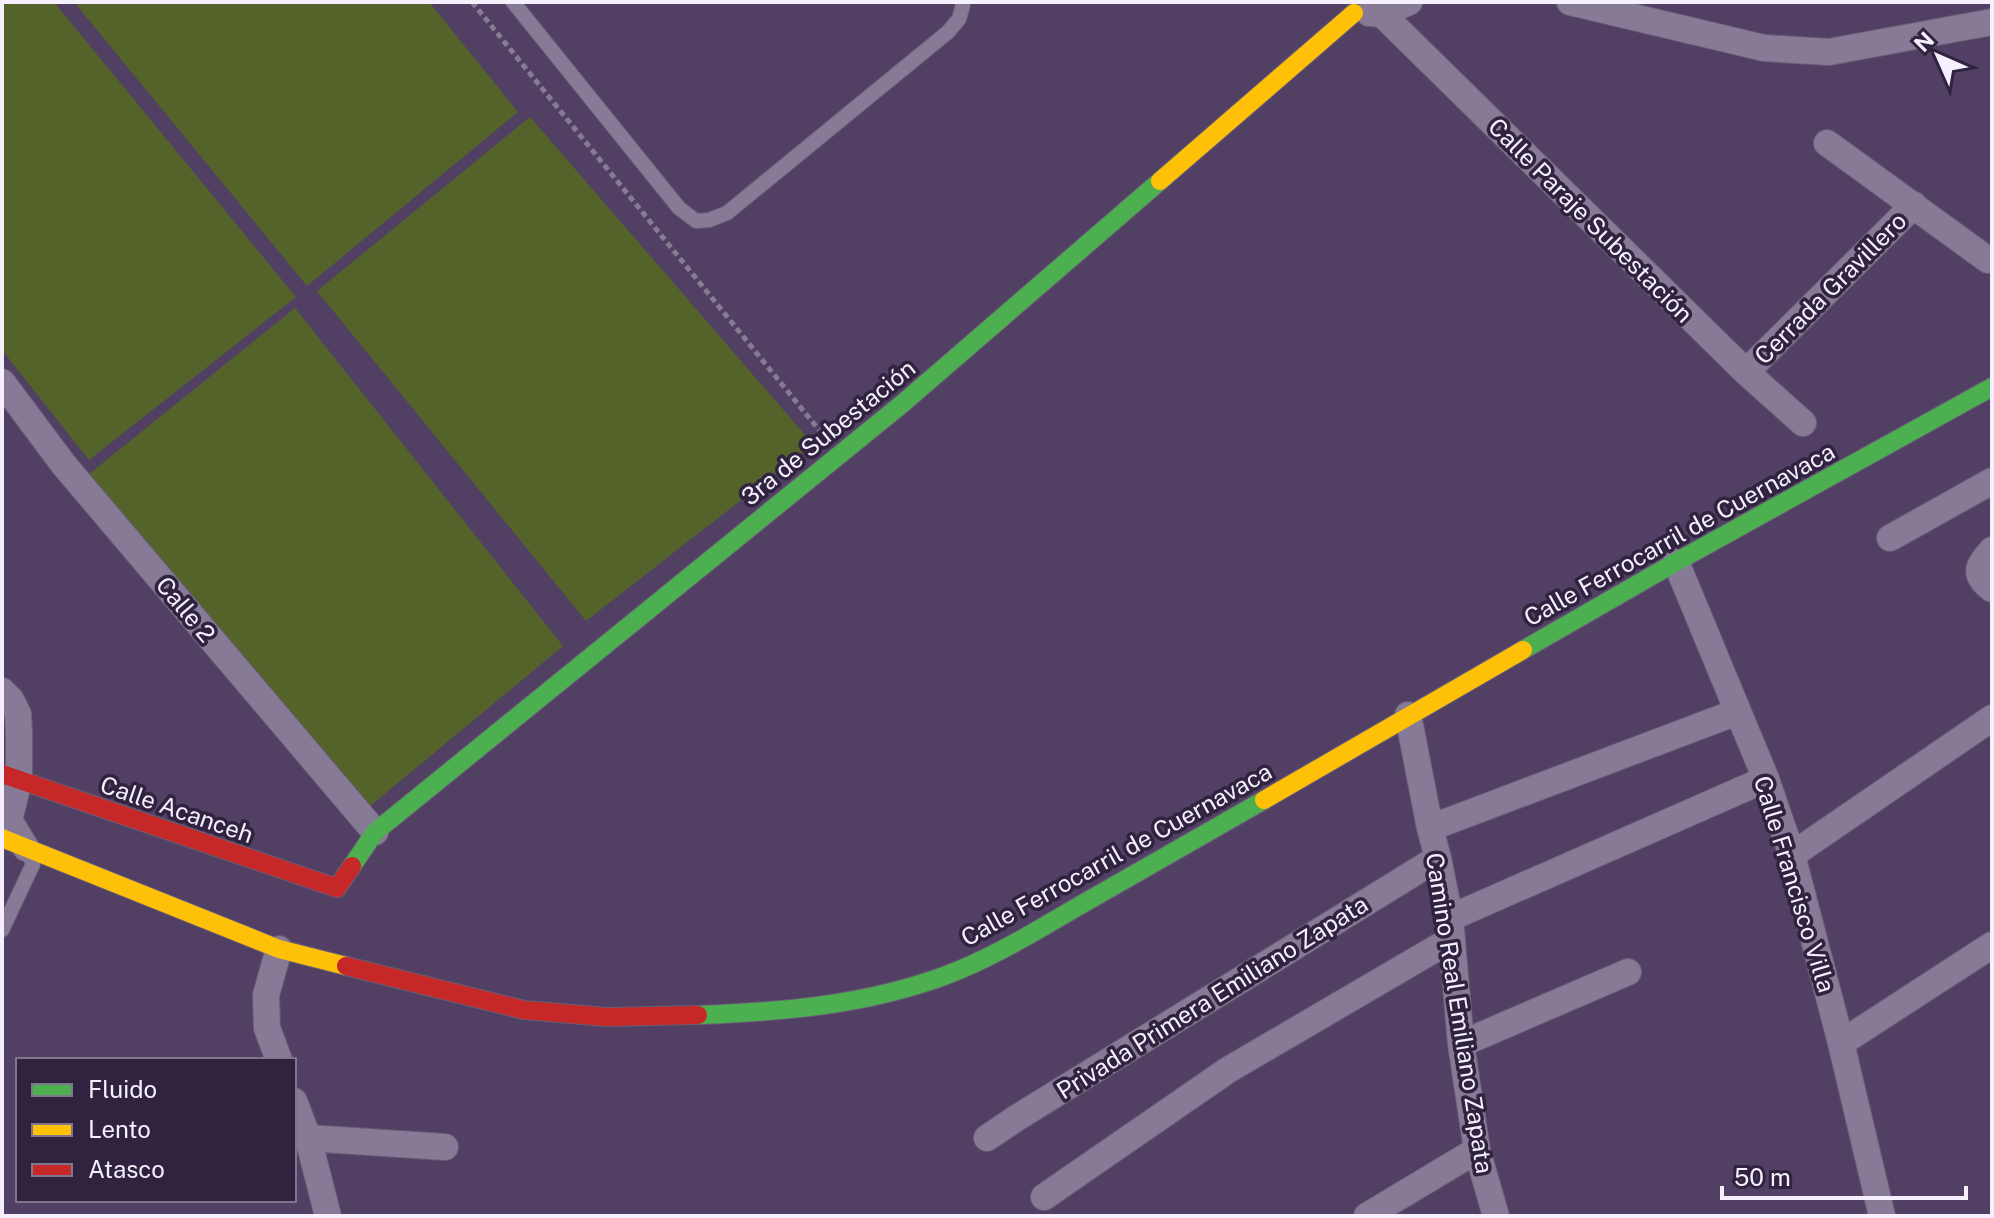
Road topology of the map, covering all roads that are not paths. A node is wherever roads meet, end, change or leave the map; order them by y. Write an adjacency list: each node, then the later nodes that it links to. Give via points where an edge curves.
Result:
1 (513, 2): 2 (lane, via 679,208 696,221 727,213 948,32 959,19)
2 (962, 2)
3 (1409, 2): 6 (street)
4 (1570, 2): 7 (street, via 1764,48 1829,52)
5 (1347, 7): 6 (street); 27 (street, 3ra de Subestación, via 902,404)
6 (1382, 14): 11 (street, Calle Paraje Subestación)
7 (1992, 22)
8 (1827, 143): 9 (street, Cerrada Gravillero)
9 (1914, 205): 10 (street, Cerrada Gravillero); 11 (street, Cerrada Gravillero)
10 (1985, 250)
11 (1746, 372): 14 (street, Calle Paraje Subestación)
12 (2, 382): 27 (street, Calle 2, via 64,465)
13 (1992, 387): 18 (street, Calle Ferrocarril de Cuernavaca)
14 (1803, 423)
15 (1992, 481): 16 (street)
16 (1890, 538)
17 (1992, 550): 19 (street, via 1980,564)
18 (1676, 562): 21 (street, Calle Francisco Villa); 22 (street, Calle Ferrocarril de Cuernavaca)
19 (1987, 585)
20 (2, 691): 24 (street, via 18,714)
21 (1737, 712): 25 (street, Calle Francisco Villa); 26 (street)
22 (1408, 715): 26 (street, Camino Real Emiliano Zapata); 35 (street, Calle Ferrocarril de Cuernavaca, via 1010,946 944,976 881,994 755,1013 607,1017 524,1010)
23 (1992, 718): 29 (street)
24 (11, 777): 28 (street); 31 (street, Calle Acanceh)
25 (1766, 779): 29 (street, Calle Francisco Villa); 32 (street)
26 (1430, 828): 30 (street, Camino Real Emiliano Zapata)
27 (375, 832): 31 (street, 3ra de Subestación)
28 (14, 843): 33 (lane, via 33,864); 35 (street, Calle Ferrocarril de Cuernavaca)
29 (1792, 855): 37 (street, Calle Francisco Villa)
30 (1438, 858): 32 (street, Camino Real Emiliano Zapata); 42 (street, Privada Primera Emiliano Zapata)
31 (337, 888)
32 (1451, 928): 38 (street, Camino Real Emiliano Zapata); 45 (street, via 1228,1070)
33 (2, 930)
34 (1992, 945): 37 (street)
35 (279, 949): 39 (street, via 266,995 267,1028)
36 (1628, 972): 38 (street)
37 (1841, 1043): 49 (street, Calle Francisco Villa)
38 (1461, 1044): 44 (street, Camino Real Emiliano Zapata)
39 (278, 1058)
40 (296, 1106): 41 (street)
41 (308, 1138): 43 (street); 46 (street)
42 (987, 1138)
43 (445, 1147)
44 (1477, 1150): 47 (street); 48 (street, Camino Real Emiliano Zapata)
45 (1044, 1197)
46 (328, 1216)
47 (1367, 1216)
48 (1496, 1216)
49 (1882, 1216)

